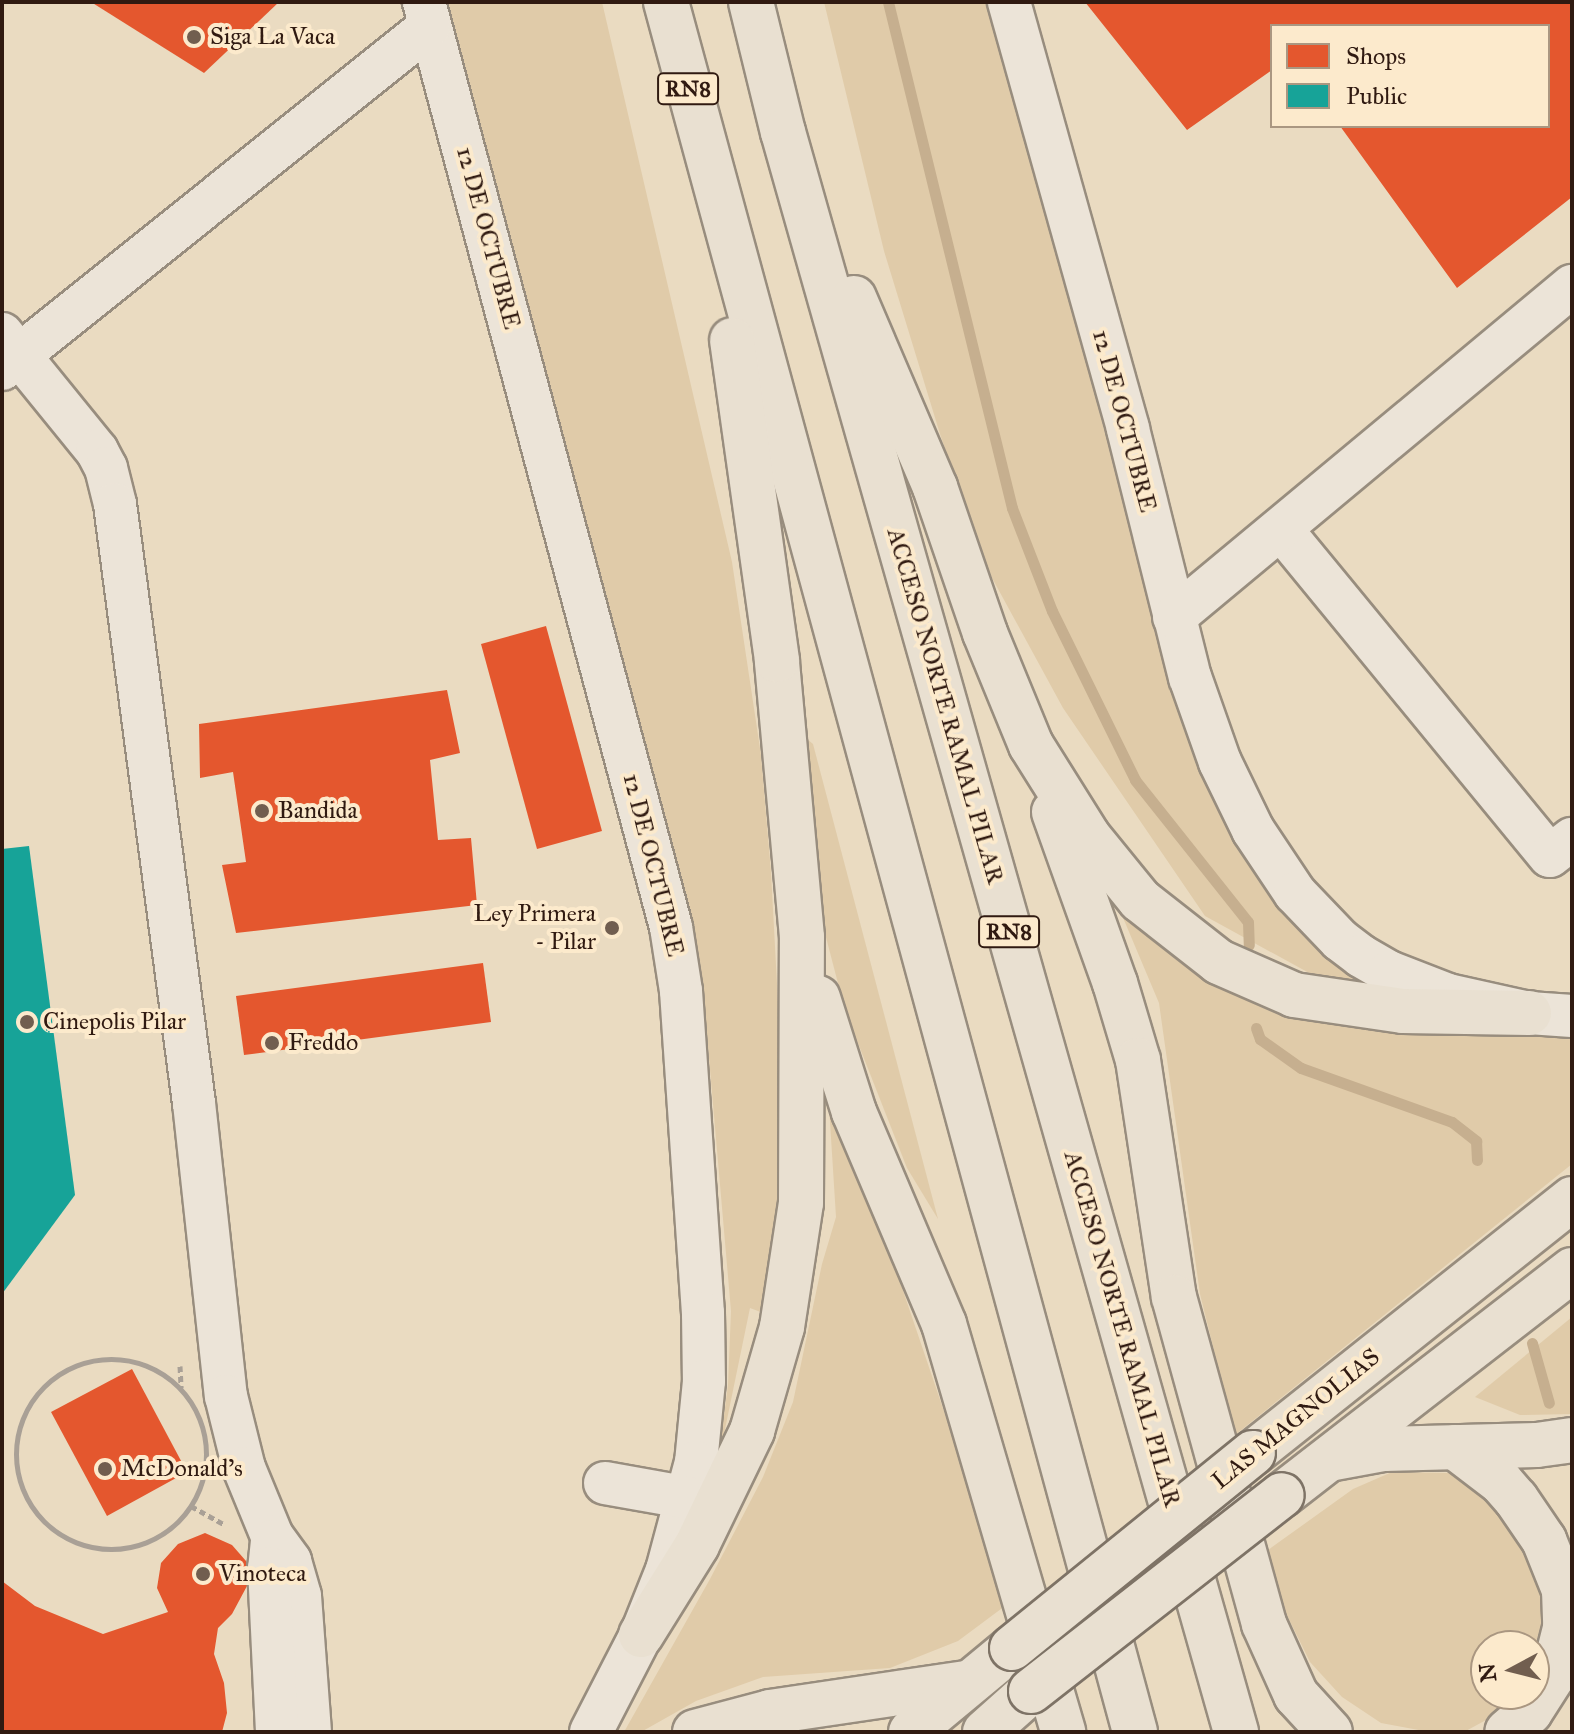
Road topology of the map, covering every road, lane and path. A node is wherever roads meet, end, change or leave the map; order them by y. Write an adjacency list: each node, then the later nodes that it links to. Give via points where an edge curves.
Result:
1 (666, 2): 6 (main road, RN8)
2 (751, 2): 5 (main road, ACCESO NORTE RAMAL PILAR / RN8)
3 (1009, 2): 10 (street, 12 DE OCTUBRE, via 1128,429)
4 (426, 14): 8 (street); 23 (street, 12 DE OCTUBRE, via 671,927 681,991 703,1313 704,1381)
5 (783, 132): 11 (main road, via 935,487 985,633); 35 (main road, ACCESO NORTE RAMAL PILAR / RN8)
6 (710, 175): 13 (main road, via 777,660); 34 (main road, RN8)
7 (1572, 286): 9 (street)
8 (8, 353): 24 (street, via 97,451 115,504 194,1103 226,1396 244,1468)
9 (1281, 529): 10 (street); 12 (street, via 1550,856)
10 (1174, 617): 14 (street, 12 DE OCTUBRE, via 1204,722 1235,796 1275,865 1317,918 1361,956 1399,977 1448,995)
11 (1031, 745): 14 (main road, via 1088,836 1140,900 1239,974 1294,995 1364,1008); 36 (main road, via 1138,1060 1174,1297 1264,1624 1296,1695)
12 (1572, 839)
13 (802, 937): 25 (main road, via 803,1172 782,1327 752,1431 727,1488); 33 (main road, via 854,1112 944,1324)
14 (1529, 1013): 15 (street, 12 DE OCTUBRE)
15 (1572, 1016)
16 (1572, 1199): 26 (main road, LAS MAGNOLIAS, bridge)
17 (1572, 1270): 21 (main road, LAS MAGNOLIAS)
18 (26, 1410): 18 (path, via 43,1386 68,1367 128,1359 157,1370 181,1389 198,1414 206,1444 204,1477 191,1506 169,1530 140,1545 108,1550 76,1543 48,1526 27,1501 16,1470 16,1439)
19 (1572, 1440): 20 (main road)
20 (1455, 1447): 21 (main road, via 1384,1449); 37 (main road, via 1516,1499 1544,1540 1564,1590 1565,1628 1553,1676 1530,1712)
21 (1327, 1459): 32 (main road, LAS MAGNOLIAS, bridge)
22 (605, 1483): 23 (street)
23 (689, 1498): 25 (street, 12 DE OCTUBRE)
24 (272, 1536): 27 (street); 28 (street, via 290,1561 300,1596)
25 (641, 1635): 29 (street, 12 DE OCTUBRE)
26 (966, 1683): 30 (main road, via 770,1712); 31 (main road, LAS MAGNOLIAS)
27 (277, 1732)
28 (310, 1732)
29 (591, 1732)
30 (695, 1732)
31 (911, 1732)
32 (985, 1732)
33 (1063, 1732)
34 (1135, 1732)
35 (1236, 1732)
36 (1330, 1732)
37 (1507, 1732)

